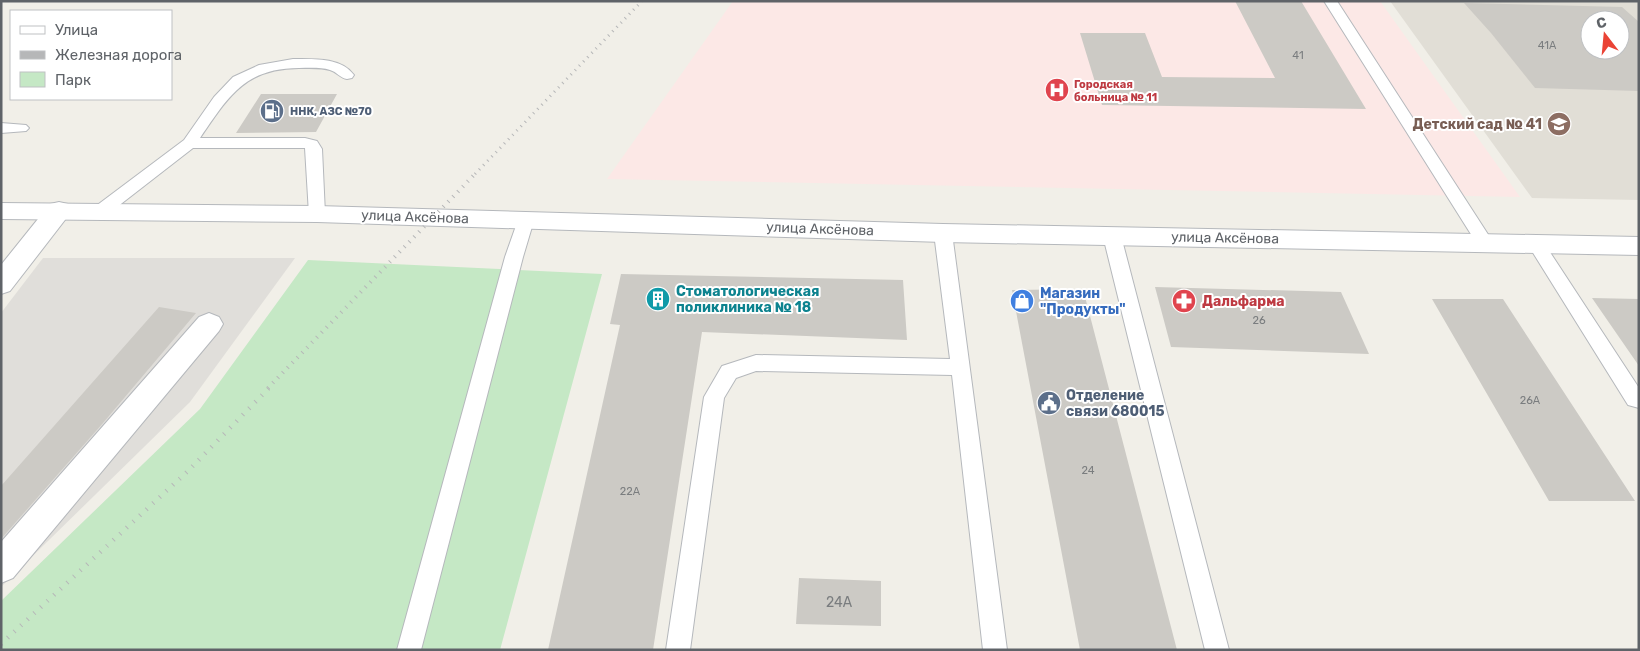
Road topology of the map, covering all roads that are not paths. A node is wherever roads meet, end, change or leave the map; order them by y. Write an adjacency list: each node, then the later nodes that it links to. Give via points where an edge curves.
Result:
1 (1330, 1): 13 (lane)
2 (347, 75): 5 (lane, via 333,65 305,63 251,72 237,80)
3 (1, 128): 4 (lane)
4 (21, 128)
5 (188, 143): 7 (lane); 9 (lane, via 311,144 314,149)
6 (59, 210): 7 (street, улица Аксёнова); 8 (street, улица Аксёнова); 16 (street)
7 (102, 210): 9 (street, улица Аксёнова)
8 (1, 211)
9 (317, 214): 10 (street, улица Аксёнова)
10 (526, 220): 11 (street, улица Аксёнова); 21 (lane)
11 (943, 233): 12 (street, улица Аксёнова); 18 (lane)
12 (1112, 236): 13 (street, улица Аксёнова); 24 (lane)
13 (1485, 243): 14 (street, улица Аксёнова)
14 (1536, 244): 15 (street, улица Аксёнова); 19 (lane)
15 (1639, 246)
16 (1, 284)
17 (209, 324): 20 (street)
18 (961, 367): 22 (lane, via 756,363 728,372 714,397); 23 (lane)
19 (1638, 402)
20 (1, 567)
21 (409, 650)
22 (678, 650)
23 (995, 650)
24 (1216, 650)

